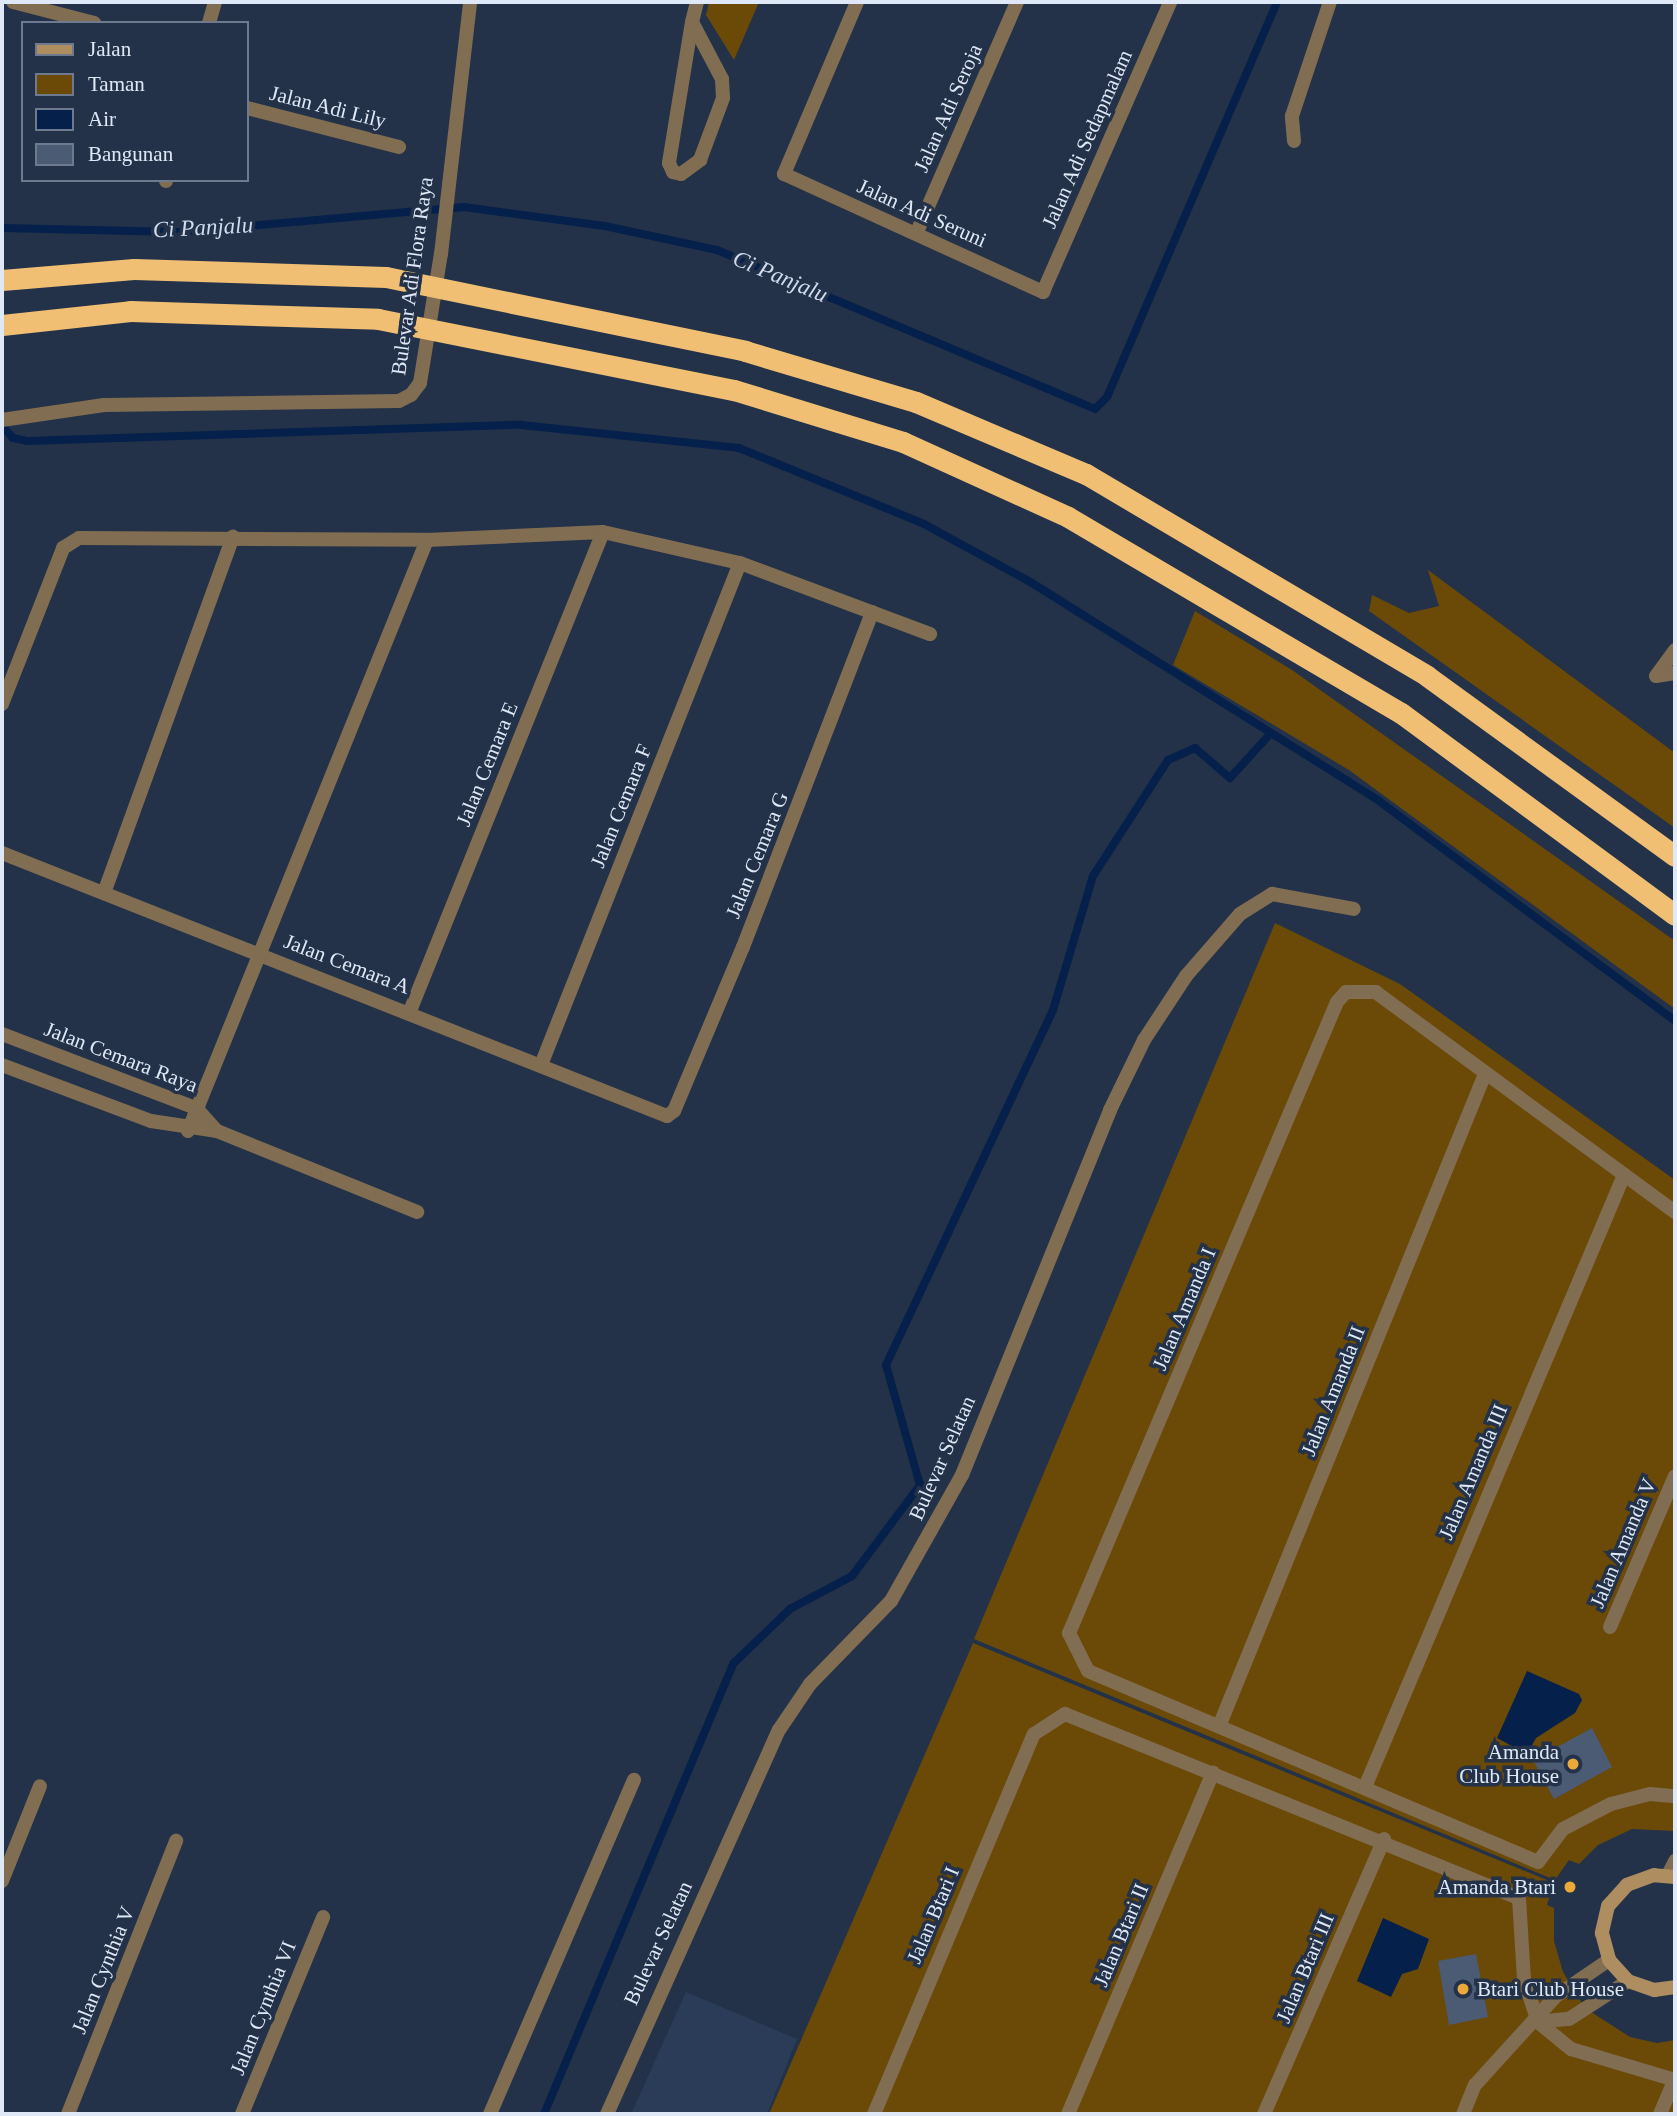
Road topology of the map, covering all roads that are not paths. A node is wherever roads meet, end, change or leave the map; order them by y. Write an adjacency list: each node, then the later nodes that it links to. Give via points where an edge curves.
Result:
1 (13, 2): 9 (street)
2 (215, 2): 11 (street)
3 (470, 2): 20 (street, Bulevar Adi Flora Raya, via 420,383 404,399 104,405)
4 (697, 2): 12 (street)
5 (857, 2): 16 (street, Jalan Adi Seruni, via 784,174)
6 (1017, 2): 16 (street, Jalan Adi Seroja)
7 (1170, 2): 18 (street, Jalan Adi Sedapmalam)
8 (1330, 2): 14 (street, via 1292,116)
9 (59, 8): 10 (street)
10 (84, 21)
11 (210, 21)
12 (692, 22): 12 (street, via 722,79 723,98 700,160 681,174 673,172 669,163)
13 (248, 108): 15 (street, Jalan Adi Lily)
14 (1294, 141)
15 (399, 147)
16 (917, 232): 18 (street, Jalan Adi Seruni)
17 (2, 280): 31 (highway, bridge, via 134,268 386,277 745,351 916,402 1086,474 1427,676)
18 (1043, 292)
19 (2, 325): 34 (highway, bridge, via 130,311 378,319 734,390 903,442 1069,517 1401,713)
20 (6, 419)
21 (603, 532): 23 (street); 24 (street); 36 (street, Jalan Cemara E)
22 (233, 537): 23 (street); 29 (street, via 128,535 71,541 63,548); 32 (street)
23 (427, 540): 35 (street)
24 (740, 563): 25 (street); 39 (street, Jalan Cemara F)
25 (872, 612): 26 (street); 42 (street, Jalan Cemara G)
26 (930, 634)
27 (1675, 650): 28 (street, via 1656,676)
28 (1675, 673)
29 (2, 704)
30 (2, 853): 32 (street, Jalan Cemara A)
31 (1675, 856)
32 (104, 893): 35 (street, Jalan Cemara A)
33 (1354, 909): 70 (street, Bulevar Selatan, via 1272,894 1240,914 1186,976 1144,1040 1110,1110 962,1475 891,1601 810,1684 779,1730)
34 (1675, 915)
35 (258, 952): 36 (street, Jalan Cemara A); 41 (street)
36 (410, 1011): 39 (street, Jalan Cemara A)
37 (2, 1034): 41 (street, Jalan Cemara Raya)
38 (2, 1065): 43 (street, Jalan Cemara Raya)
39 (541, 1065): 42 (street, Jalan Cemara A, via 653,1115)
40 (1485, 1074): 45 (street); 50 (street, Jalan Amanda II); 50 (street, Jalan Amanda I, via 1376,992 1360,988 1337,1002 1069,1633 1088,1671)
41 (197, 1108): 43 (street); 44 (street, Jalan Cemara Raya)
42 (674, 1111)
43 (188, 1130): 44 (street, Jalan Cemara Raya)
44 (217, 1131): 46 (street, Jalan Cemara Raya)
45 (1624, 1175): 47 (street); 54 (street, Jalan Amanda III)
46 (417, 1212)
47 (1675, 1212)
48 (1675, 1476): 49 (street, Jalan Amanda V)
49 (1610, 1627)
50 (1220, 1724): 54 (street)
51 (1213, 1773): 56 (street); 71 (street, Jalan Btari I, via 1073,1715 1046,1722 1034,1734); 72 (street, Jalan Btari II)
52 (634, 1780): 69 (street)
53 (40, 1786): 60 (street)
54 (1365, 1787): 55 (street, via 1538,1863 1563,1829 1612,1804 1650,1794)
55 (1675, 1796)
56 (1384, 1839): 65 (street, via 1519,1898 1524,1979); 73 (street, Jalan Btari III)
57 (176, 1841): 67 (street, Jalan Cynthia V)
58 (1675, 1861): 59 (street)
59 (1672, 1876): 62 (street, via 1634,1881 1608,1906 1602,1933)
60 (2, 1881)
61 (323, 1917): 68 (street, Jalan Cynthia VI)
62 (1609, 1960): 63 (street); 65 (street, via 1556,1996)
63 (1628, 1981): 64 (street, via 1654,1990); 65 (street, via 1569,2019)
64 (1675, 1987)
65 (1538, 2022): 66 (street, via 1571,2049); 74 (street, via 1475,2085)
66 (1674, 2081): 75 (street)
67 (68, 2114)
68 (242, 2114)
69 (490, 2114)
70 (607, 2114)
71 (874, 2114)
72 (1068, 2114)
73 (1264, 2114)
74 (1463, 2114)
75 (1660, 2114)

